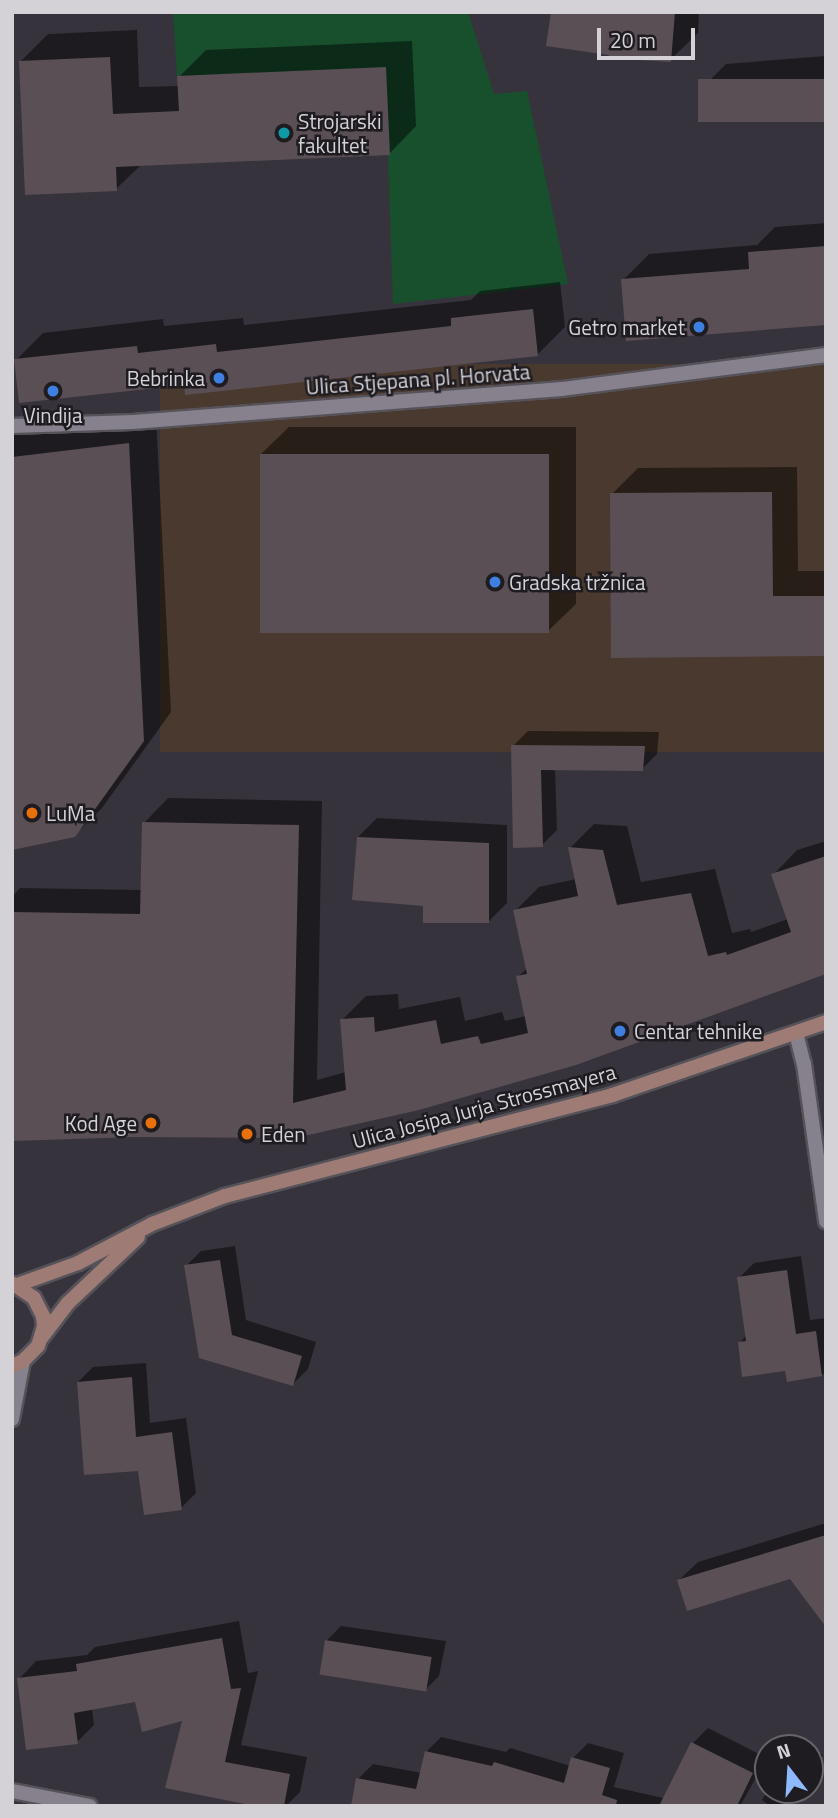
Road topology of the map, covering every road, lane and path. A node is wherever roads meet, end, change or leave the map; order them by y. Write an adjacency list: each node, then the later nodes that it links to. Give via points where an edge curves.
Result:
1 (826, 355): 2 (street, Ulica Stjepana pl. Horvata, via 562,389 133,422)
2 (12, 426)
3 (826, 1022): 4 (main road, Ulica Josipa Jurja Strossmayera)
4 (796, 1033): 5 (street); 6 (main road, Ulica Josipa Jurja Strossmayera, via 612,1095 225,1196)
5 (826, 1221)
6 (152, 1224): 7 (main road, Ulica Josipa Jurja Strossmayera, via 78,1263); 8 (main road, via 68,1303)
7 (15, 1284): 8 (main road, via 39,1306)
8 (42, 1337): 9 (main road)
9 (18, 1364): 10 (street)
10 (12, 1419)
11 (12, 1791): 12 (street)
12 (90, 1806)

